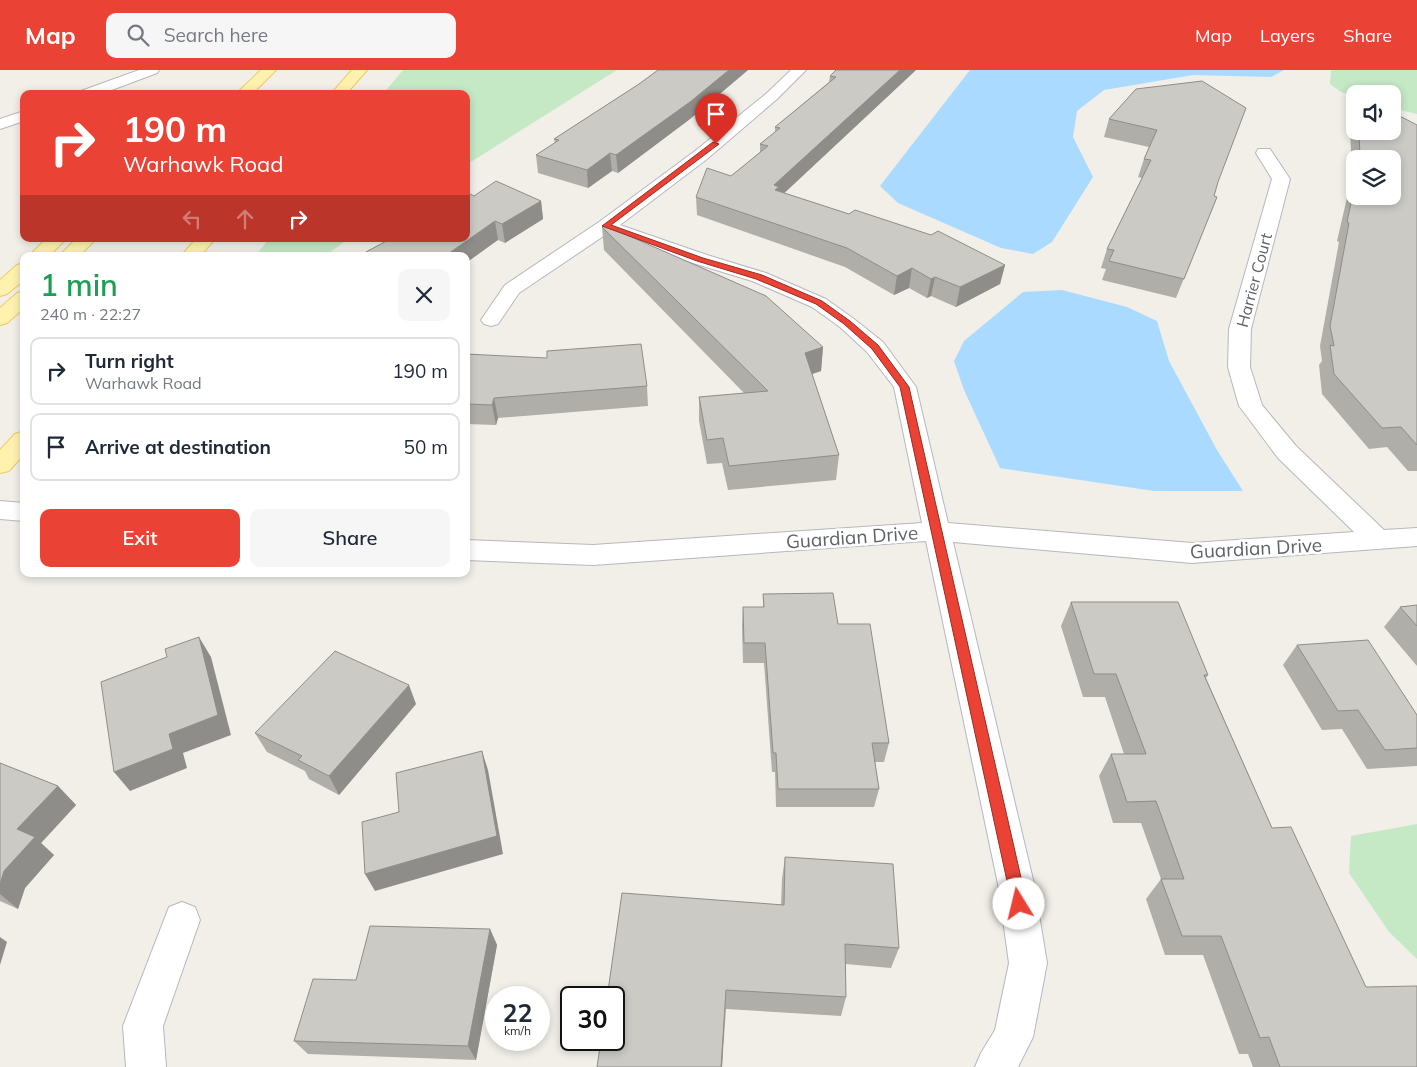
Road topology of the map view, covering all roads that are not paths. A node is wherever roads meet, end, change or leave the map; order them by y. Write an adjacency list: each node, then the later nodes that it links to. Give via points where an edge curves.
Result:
1 (152, 70): 5 (street)
2 (269, 70): 6 (main road)
3 (360, 70): 7 (main road)
4 (799, 70): 11 (street, via 701,155)
5 (97, 90)
6 (247, 90)
7 (342, 90)
8 (20, 117): 9 (street)
9 (0, 124)
10 (1264, 153): 29 (street, Harrier Court, via 1281,179 1240,329 1241,375 1251,406 1287,452)
11 (606, 226): 22 (street, via 512,289); 27 (street, via 759,277 819,303 875,347 905,387)
12 (54, 242): 15 (main road)
13 (84, 242): 16 (main road)
14 (203, 242): 17 (main road)
15 (42, 252)
16 (72, 252)
17 (194, 252)
18 (20, 272): 19 (main road)
19 (0, 290)
20 (20, 301): 21 (main road)
21 (0, 319)
22 (491, 320)
23 (20, 443): 24 (main road)
24 (0, 465)
25 (0, 510): 26 (street)
26 (20, 512)
27 (937, 531): 29 (street, Guardian Drive, via 1192,553); 30 (street, Guardian Drive, via 593,555); 33 (street, via 1016,884 1028,963 1013,1037)
28 (1417, 537): 29 (street, Guardian Drive)
29 (1379, 541)
30 (470, 550)
31 (182, 920): 32 (street, via 143,1026)
32 (146, 1067)
33 (995, 1067)

